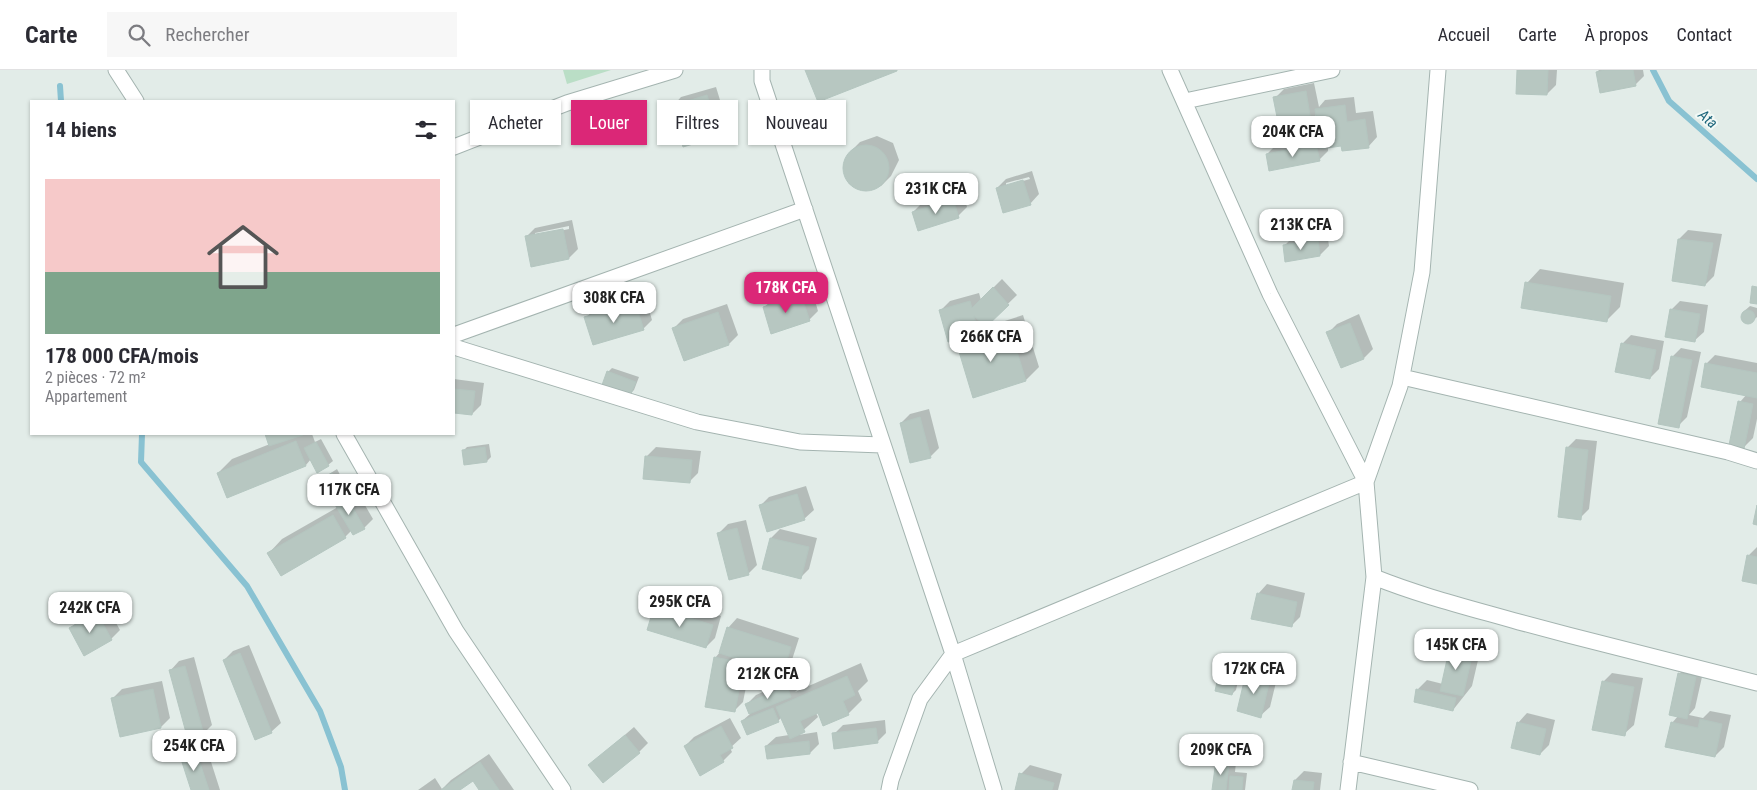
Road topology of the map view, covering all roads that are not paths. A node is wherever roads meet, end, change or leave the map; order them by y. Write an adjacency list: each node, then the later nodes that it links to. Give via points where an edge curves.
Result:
1 (116, 70): 7 (street)
2 (675, 70): 9 (street, via 567,103)
3 (762, 70): 10 (street, via 762,81 779,136)
4 (1170, 70): 8 (street)
5 (1332, 70): 8 (street)
6 (1438, 70): 13 (street, via 1422,272)
7 (135, 100)
8 (1185, 101): 17 (street, via 1270,294)
9 (455, 147)
10 (805, 209): 11 (street); 15 (street, via 861,372)
11 (455, 335)
12 (455, 347): 15 (street, via 697,422 800,442)
13 (1402, 377): 16 (street); 17 (street)
14 (345, 435): 22 (street, via 456,631)
15 (882, 445): 19 (street)
16 (1757, 461)
17 (1366, 482): 18 (street); 19 (street)
18 (1374, 576): 20 (street, via 1402,588 1470,608); 21 (street)
19 (953, 654): 23 (street, via 920,700); 24 (street)
20 (1757, 683)
21 (1351, 762): 25 (street); 26 (street)
22 (564, 790)
23 (889, 790)
24 (994, 790)
25 (1348, 790)
26 (1470, 790)

